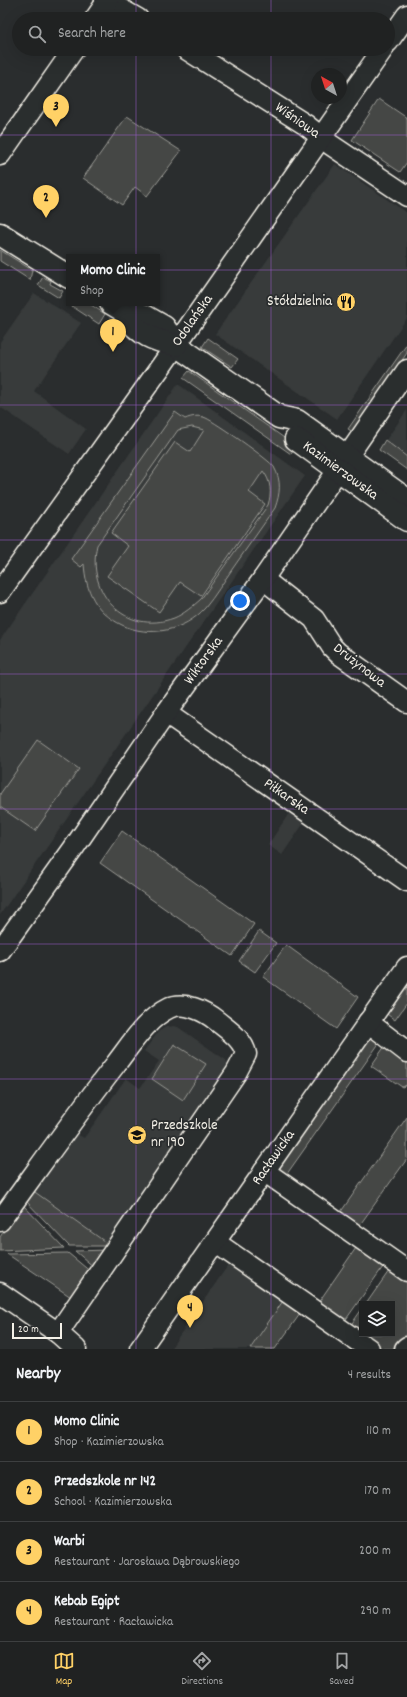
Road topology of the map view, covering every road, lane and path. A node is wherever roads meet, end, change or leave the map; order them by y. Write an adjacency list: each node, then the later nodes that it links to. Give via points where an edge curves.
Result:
1 (107, 0): 2 (street); 3 (street)
2 (99, 12)
3 (127, 12)
4 (407, 15): 5 (street)
5 (395, 32)
6 (69, 56): 10 (street)
7 (197, 56): 9 (street, Wiśniowa)
8 (378, 56): 9 (street, Odolańska)
9 (321, 137): 11 (street, Wiśniowa); 15 (street, Odolańska)
10 (0, 155)
11 (407, 196)
12 (0, 234): 13 (street)
13 (66, 276)
14 (116, 306): 15 (street, Kazimierzowska, via 135,328 155,340)
15 (176, 345): 17 (street, Kazimierzowska, via 278,417 297,421); 21 (street, Odolańska)
16 (407, 370): 17 (street, Wiktorska)
17 (342, 463): 18 (street, Kazimierzowska); 19 (street, Kazimierzowska); 20 (street, Wiktorska)
18 (407, 500)
19 (407, 520)
20 (262, 579): 22 (street, Drużynowa, via 314,619 338,653); 23 (street, Wiktorska)
21 (0, 592)
22 (407, 702)
23 (166, 713): 24 (street, Piłkarska); 25 (street, Wiktorska)
24 (407, 881)
25 (0, 951)
26 (407, 967): 27 (street, Racławicka)
27 (368, 1022): 28 (street); 29 (street, Racławicka)
28 (407, 1052)
29 (264, 1171): 31 (street, Racławicka); 32 (street)
30 (0, 1221): 34 (street, via 86,1101 139,1034 156,1017 170,1008 193,1008 210,1016 242,1043 246,1054 236,1073)
31 (215, 1242): 36 (street, Racławicka); 37 (street)
32 (407, 1272)
33 (0, 1293): 34 (street)
34 (58, 1333): 35 (street)
35 (76, 1349)
36 (140, 1349)
37 (369, 1349)

